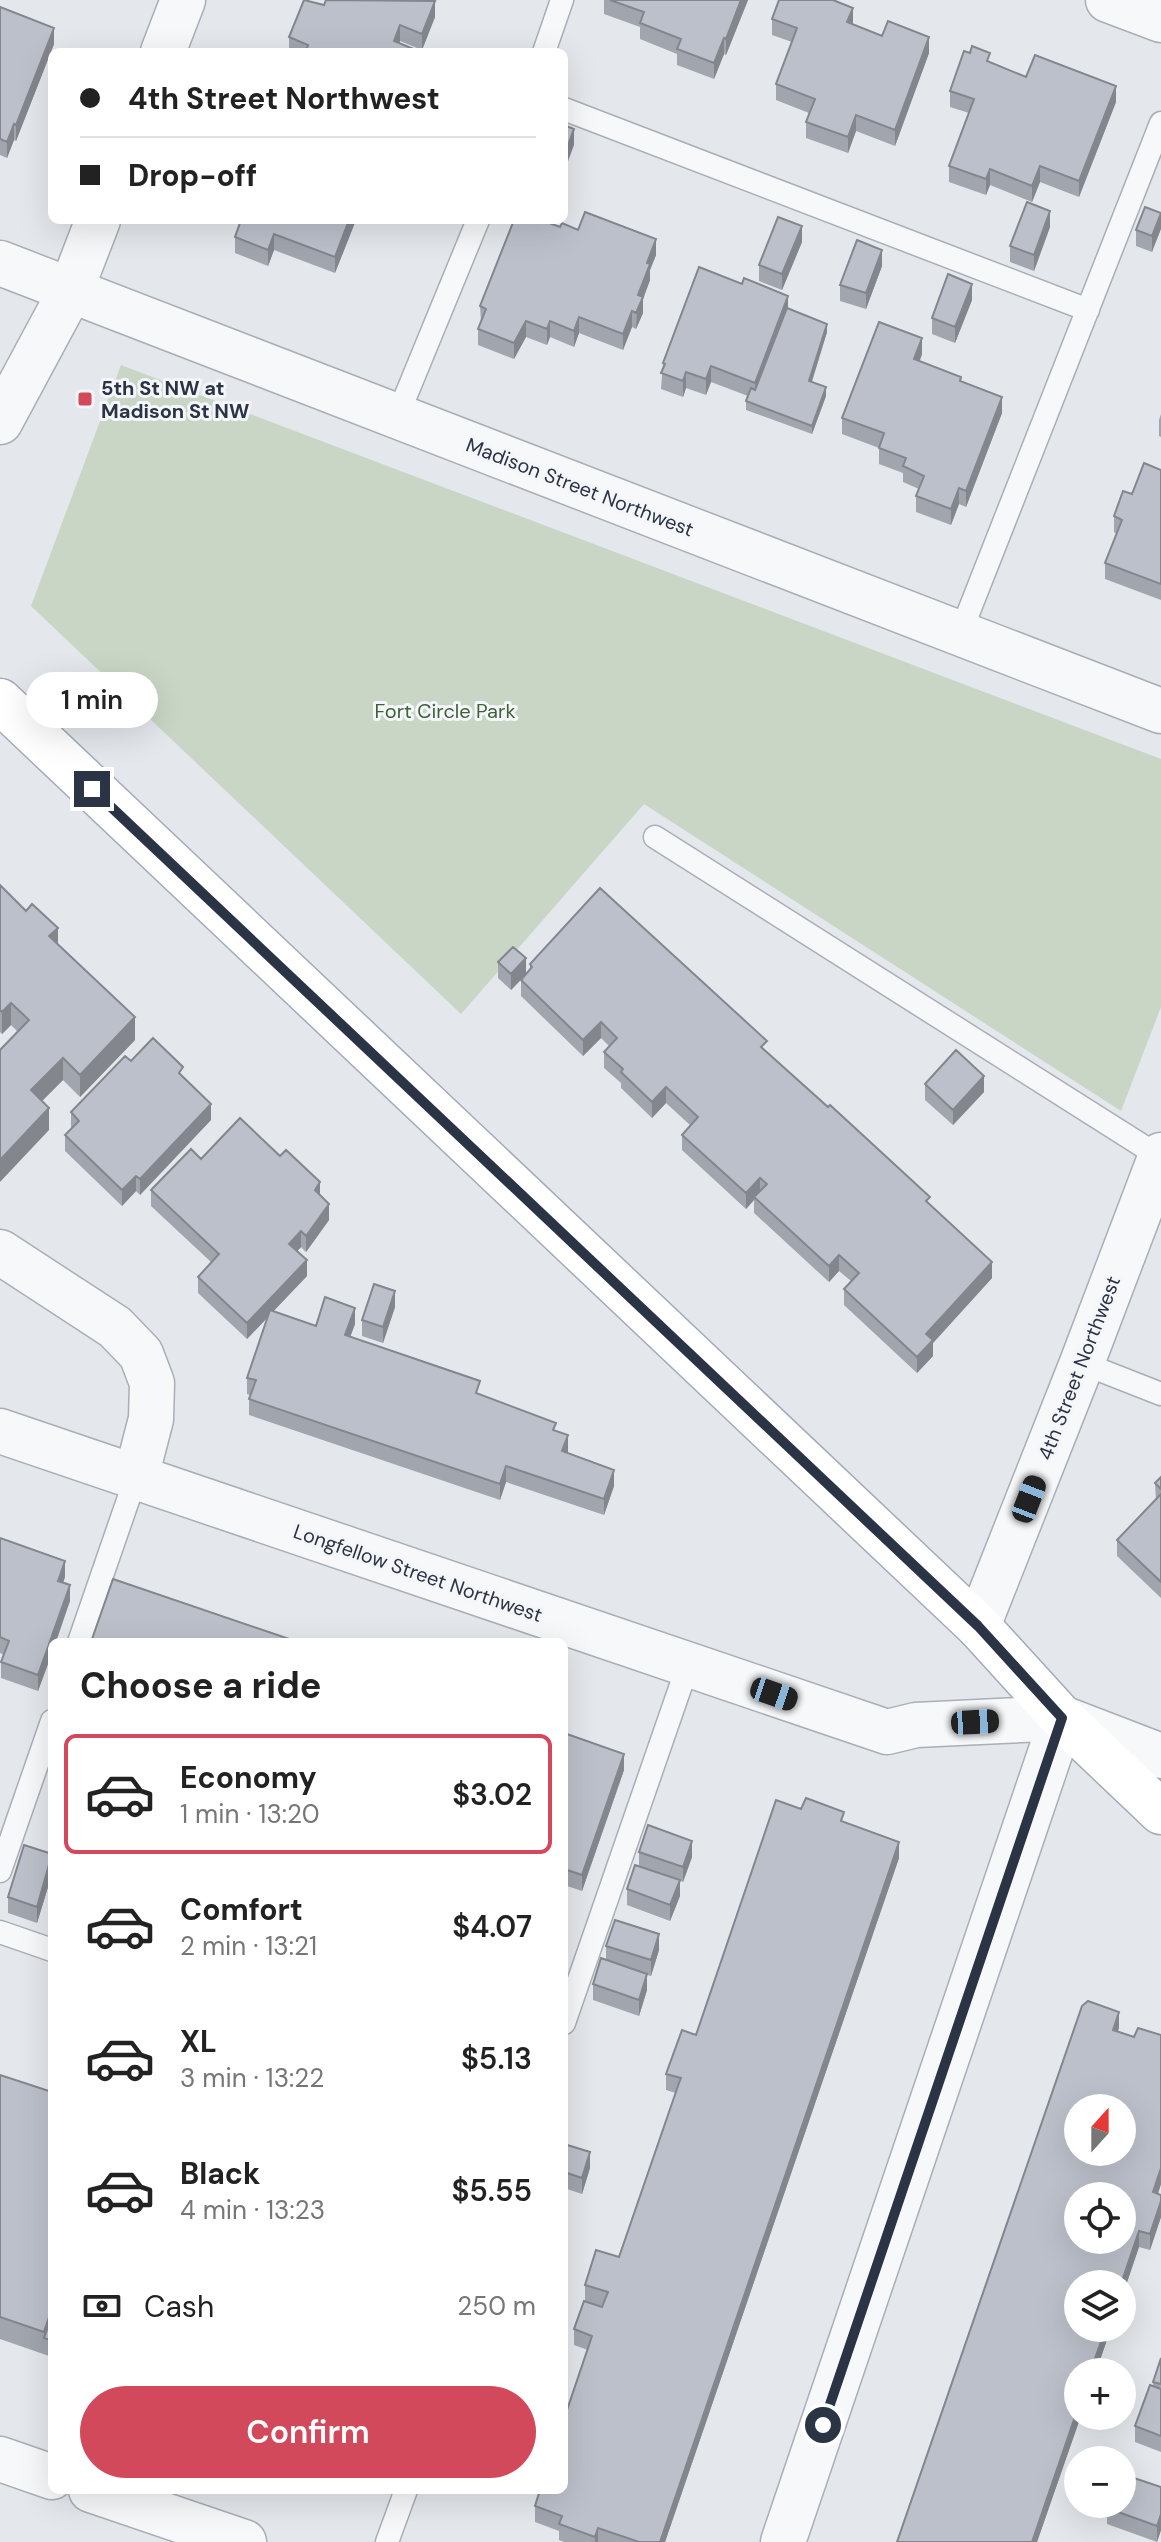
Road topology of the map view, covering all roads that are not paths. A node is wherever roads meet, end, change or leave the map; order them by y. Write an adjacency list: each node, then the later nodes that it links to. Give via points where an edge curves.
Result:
1 (183, 0): 5 (street)
2 (562, 0): 6 (lane)
3 (1108, 0): 4 (street)
4 (1161, 20)
5 (165, 48)
6 (545, 48)
7 (568, 111): 13 (lane)
8 (1161, 123): 13 (lane)
9 (96, 224): 12 (street)
10 (476, 224): 14 (lane)
11 (0, 263): 12 (street, Madison Street Northwest)
12 (71, 290): 14 (street, Madison Street Northwest); 15 (street)
13 (1088, 310): 16 (lane)
14 (397, 417): 16 (street, Madison Street Northwest)
15 (0, 422)
16 (960, 634): 18 (street, Madison Street Northwest)
17 (0, 701): 26 (main road)
18 (1161, 711)
19 (655, 837): 20 (lane)
20 (1161, 1156): 22 (street, 4th Street Northwest)
21 (0, 1252): 25 (street, via 115,1327 141,1354 152,1383 151,1419)
22 (1082, 1363): 23 (lane); 26 (street, 4th Street Northwest)
23 (1161, 1394)
24 (0, 1431): 25 (street, Longfellow Street Northwest)
25 (136, 1477): 27 (lane); 28 (street, Longfellow Street Northwest)
26 (978, 1626): 29 (main road)
27 (80, 1638)
28 (688, 1665): 29 (street, Longfellow Street Northwest, via 887,1732 916,1725); 36 (lane)
29 (1062, 1718): 31 (street, Longfellow Street Northwest); 32 (main road); 43 (street)
30 (48, 1733): 33 (lane)
31 (1161, 1756)
32 (1161, 1812)
33 (0, 1871)
34 (0, 1932): 35 (lane)
35 (48, 1949)
36 (568, 2011)
37 (0, 2459): 38 (street)
38 (48, 2476)
39 (103, 2494): 41 (street)
40 (405, 2494): 42 (lane)
41 (244, 2542)
42 (387, 2542)
43 (783, 2542)

